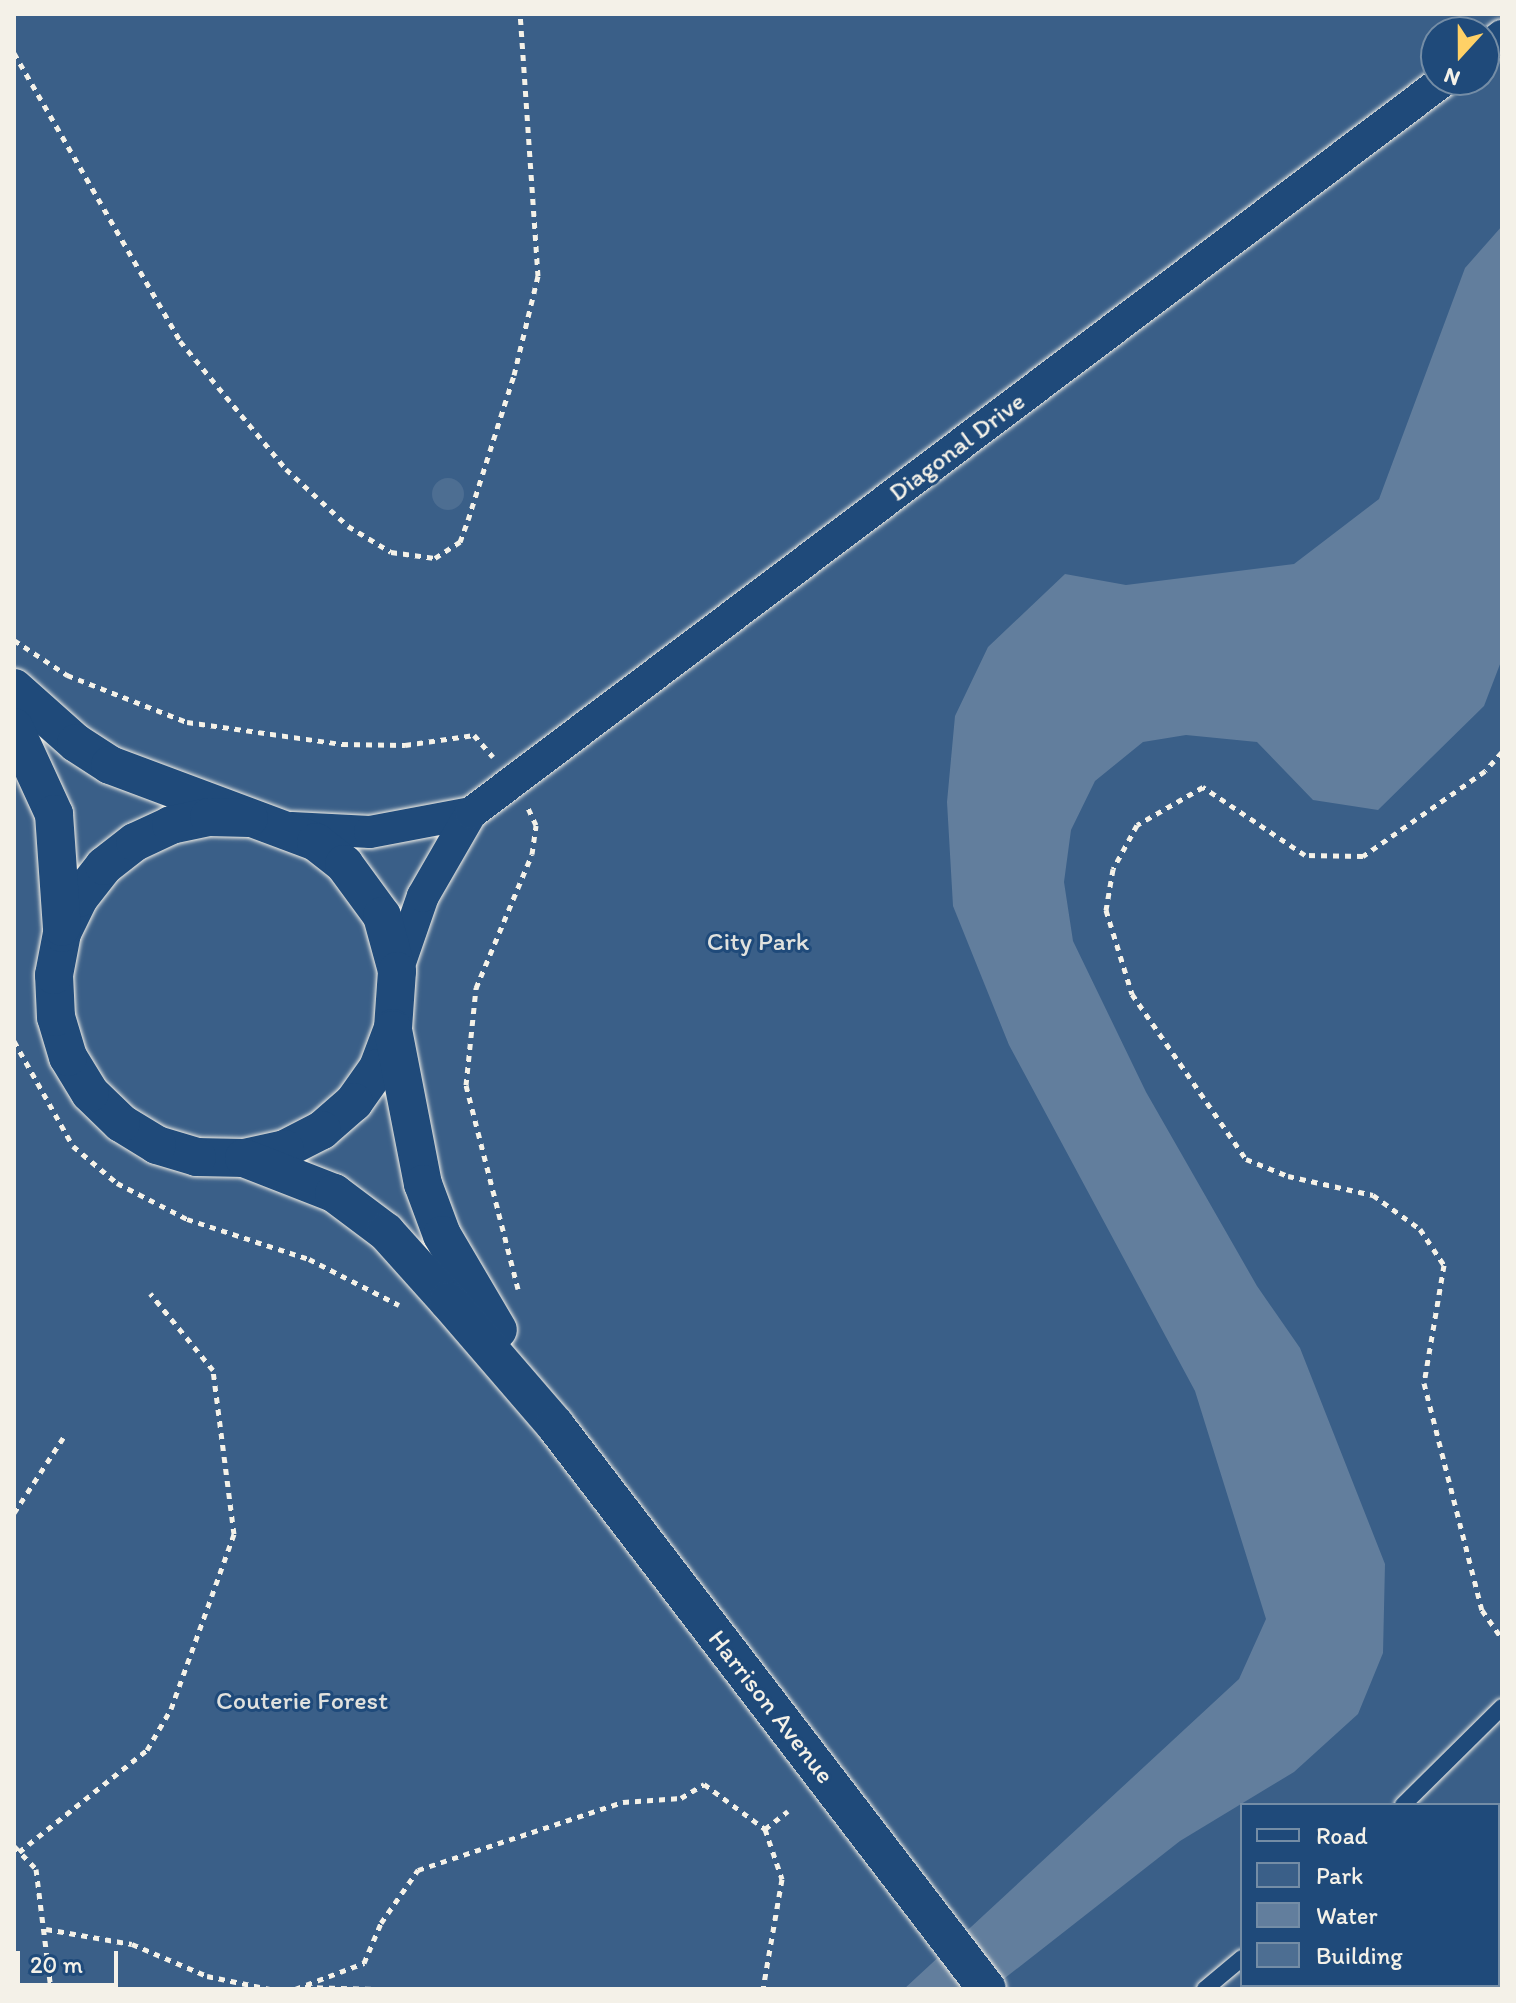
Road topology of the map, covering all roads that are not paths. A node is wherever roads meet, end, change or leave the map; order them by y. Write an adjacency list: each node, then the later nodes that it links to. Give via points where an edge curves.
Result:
1 (1423, 96): 4 (street, Diagonal Drive)
2 (14, 688): 5 (street, Harrison Avenue, via 76,743 110,765)
3 (14, 727): 6 (street, Harrison Avenue, via 54,814)
4 (471, 813): 5 (street, Diagonal Drive, via 370,832); 7 (street, Diagonal Drive, via 423,896)
5 (266, 823): 6 (street, Harrison Avenue, via 209,817 171,825 135,842 104,866 79,898); 7 (street, Harrison Avenue, via 325,850 367,891 387,930)
6 (62, 933): 9 (street, Harrison Avenue, via 54,975 56,1017 68,1057 90,1093 121,1123 157,1145 197,1157)
7 (397, 971): 8 (street, Harrison Avenue)
8 (393, 1028): 9 (street, Harrison Avenue, via 378,1068 333,1121 285,1149); 10 (street, Harrison Avenue, via 423,1184 442,1235)
9 (244, 1158): 10 (street, Harrison Avenue, via 334,1193 386,1232)
10 (555, 1425): 14 (street, Harrison Avenue)
11 (1502, 1707): 12 (lane)
12 (1405, 1803)
13 (1240, 1960): 15 (lane)
14 (987, 1989)
15 (1205, 1989)

